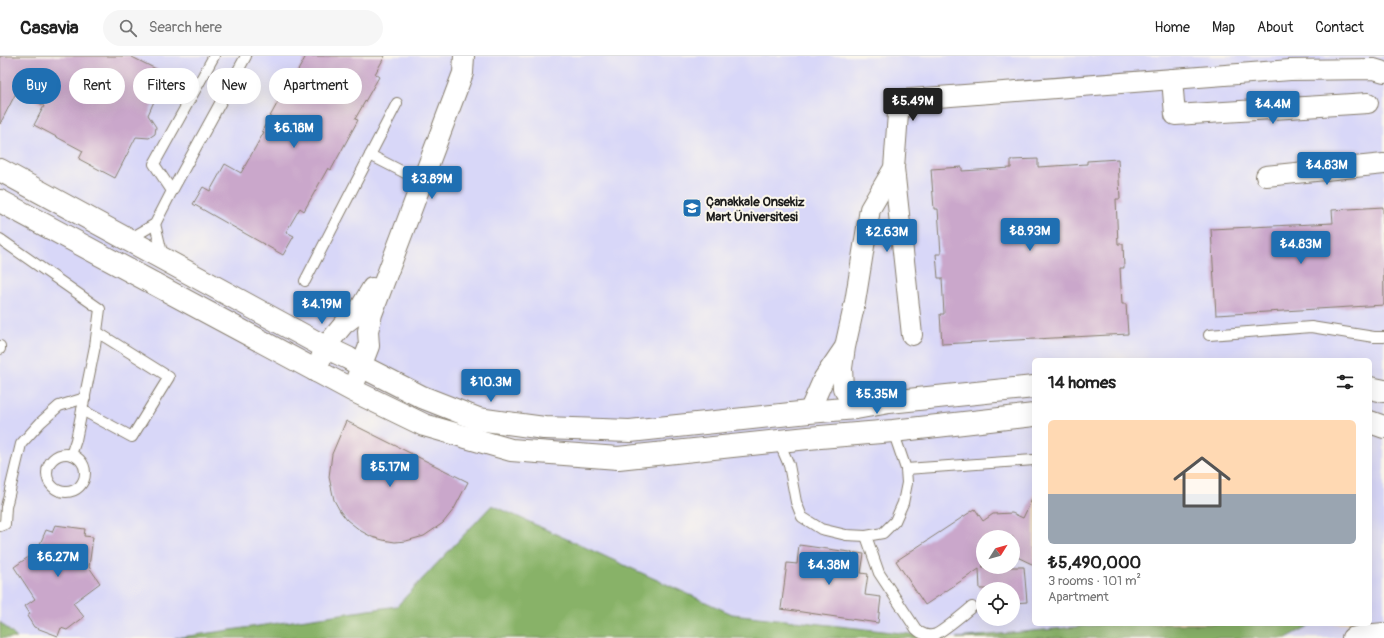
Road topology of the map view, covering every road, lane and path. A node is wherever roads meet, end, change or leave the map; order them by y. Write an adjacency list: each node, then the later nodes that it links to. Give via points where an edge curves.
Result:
1 (214, 56): 15 (lane, via 154,164)
2 (246, 56): 15 (lane)
3 (458, 56): 14 (street, via 457,70)
4 (464, 56): 28 (street, via 464,72 372,314 368,331 369,346)
5 (1384, 72): 6 (street, via 1374,69 1290,70)
6 (1172, 79): 8 (street, via 1175,115); 11 (street, via 899,100)
7 (398, 103): 9 (lane)
8 (1368, 104)
9 (370, 155): 14 (lane); 21 (lane)
10 (1384, 164): 13 (street)
11 (894, 168): 24 (street); 27 (street, via 870,208)
12 (0, 170): 19 (street)
13 (1266, 176)
14 (417, 179): 26 (street, via 381,272 356,315 344,324)
15 (172, 190): 17 (lane)
16 (0, 201): 29 (street)
17 (155, 224): 19 (lane); 20 (lane)
18 (0, 240): 22 (lane, via 100,309)
19 (128, 240): 20 (street)
20 (164, 259): 26 (street)
21 (305, 282)
22 (97, 332): 34 (lane); 36 (lane, via 169,377 132,437)
23 (1209, 335): 25 (lane, via 1310,326 1374,337)
24 (912, 336)
25 (1384, 336)
26 (325, 347): 28 (street); 29 (street)
27 (845, 347): 35 (street, via 843,388); 37 (street, via 824,378)
28 (361, 366): 32 (street); 37 (street, via 422,397 478,419 544,428 630,431)
29 (316, 372): 32 (street)
30 (1032, 387): 35 (street, via 889,402)
31 (1372, 389): 33 (street)
32 (352, 390): 44 (street, via 424,425 511,450 618,458)
33 (1384, 392)
34 (85, 398): 36 (lane); 48 (lane, via 60,406 21,444 9,493 5,524)
35 (856, 408): 37 (street); 42 (street)
36 (82, 410): 45 (lane)
37 (809, 412): 43 (street)
38 (1032, 415): 41 (street)
39 (1372, 423): 40 (street)
40 (1384, 427)
41 (893, 431): 42 (street); 47 (lane)
42 (865, 433): 43 (street)
43 (808, 438): 44 (street)
44 (779, 442): 49 (lane, via 789,465 796,502 802,518 821,529 846,535)
45 (71, 455)
46 (1032, 460): 47 (lane)
47 (906, 469): 49 (lane, via 907,483 903,503 895,521 883,533)
48 (0, 526)
49 (866, 536): 50 (lane, via 879,573 919,632 937,634)
50 (972, 607)
51 (1384, 633): 52 (street)
52 (1352, 638)

